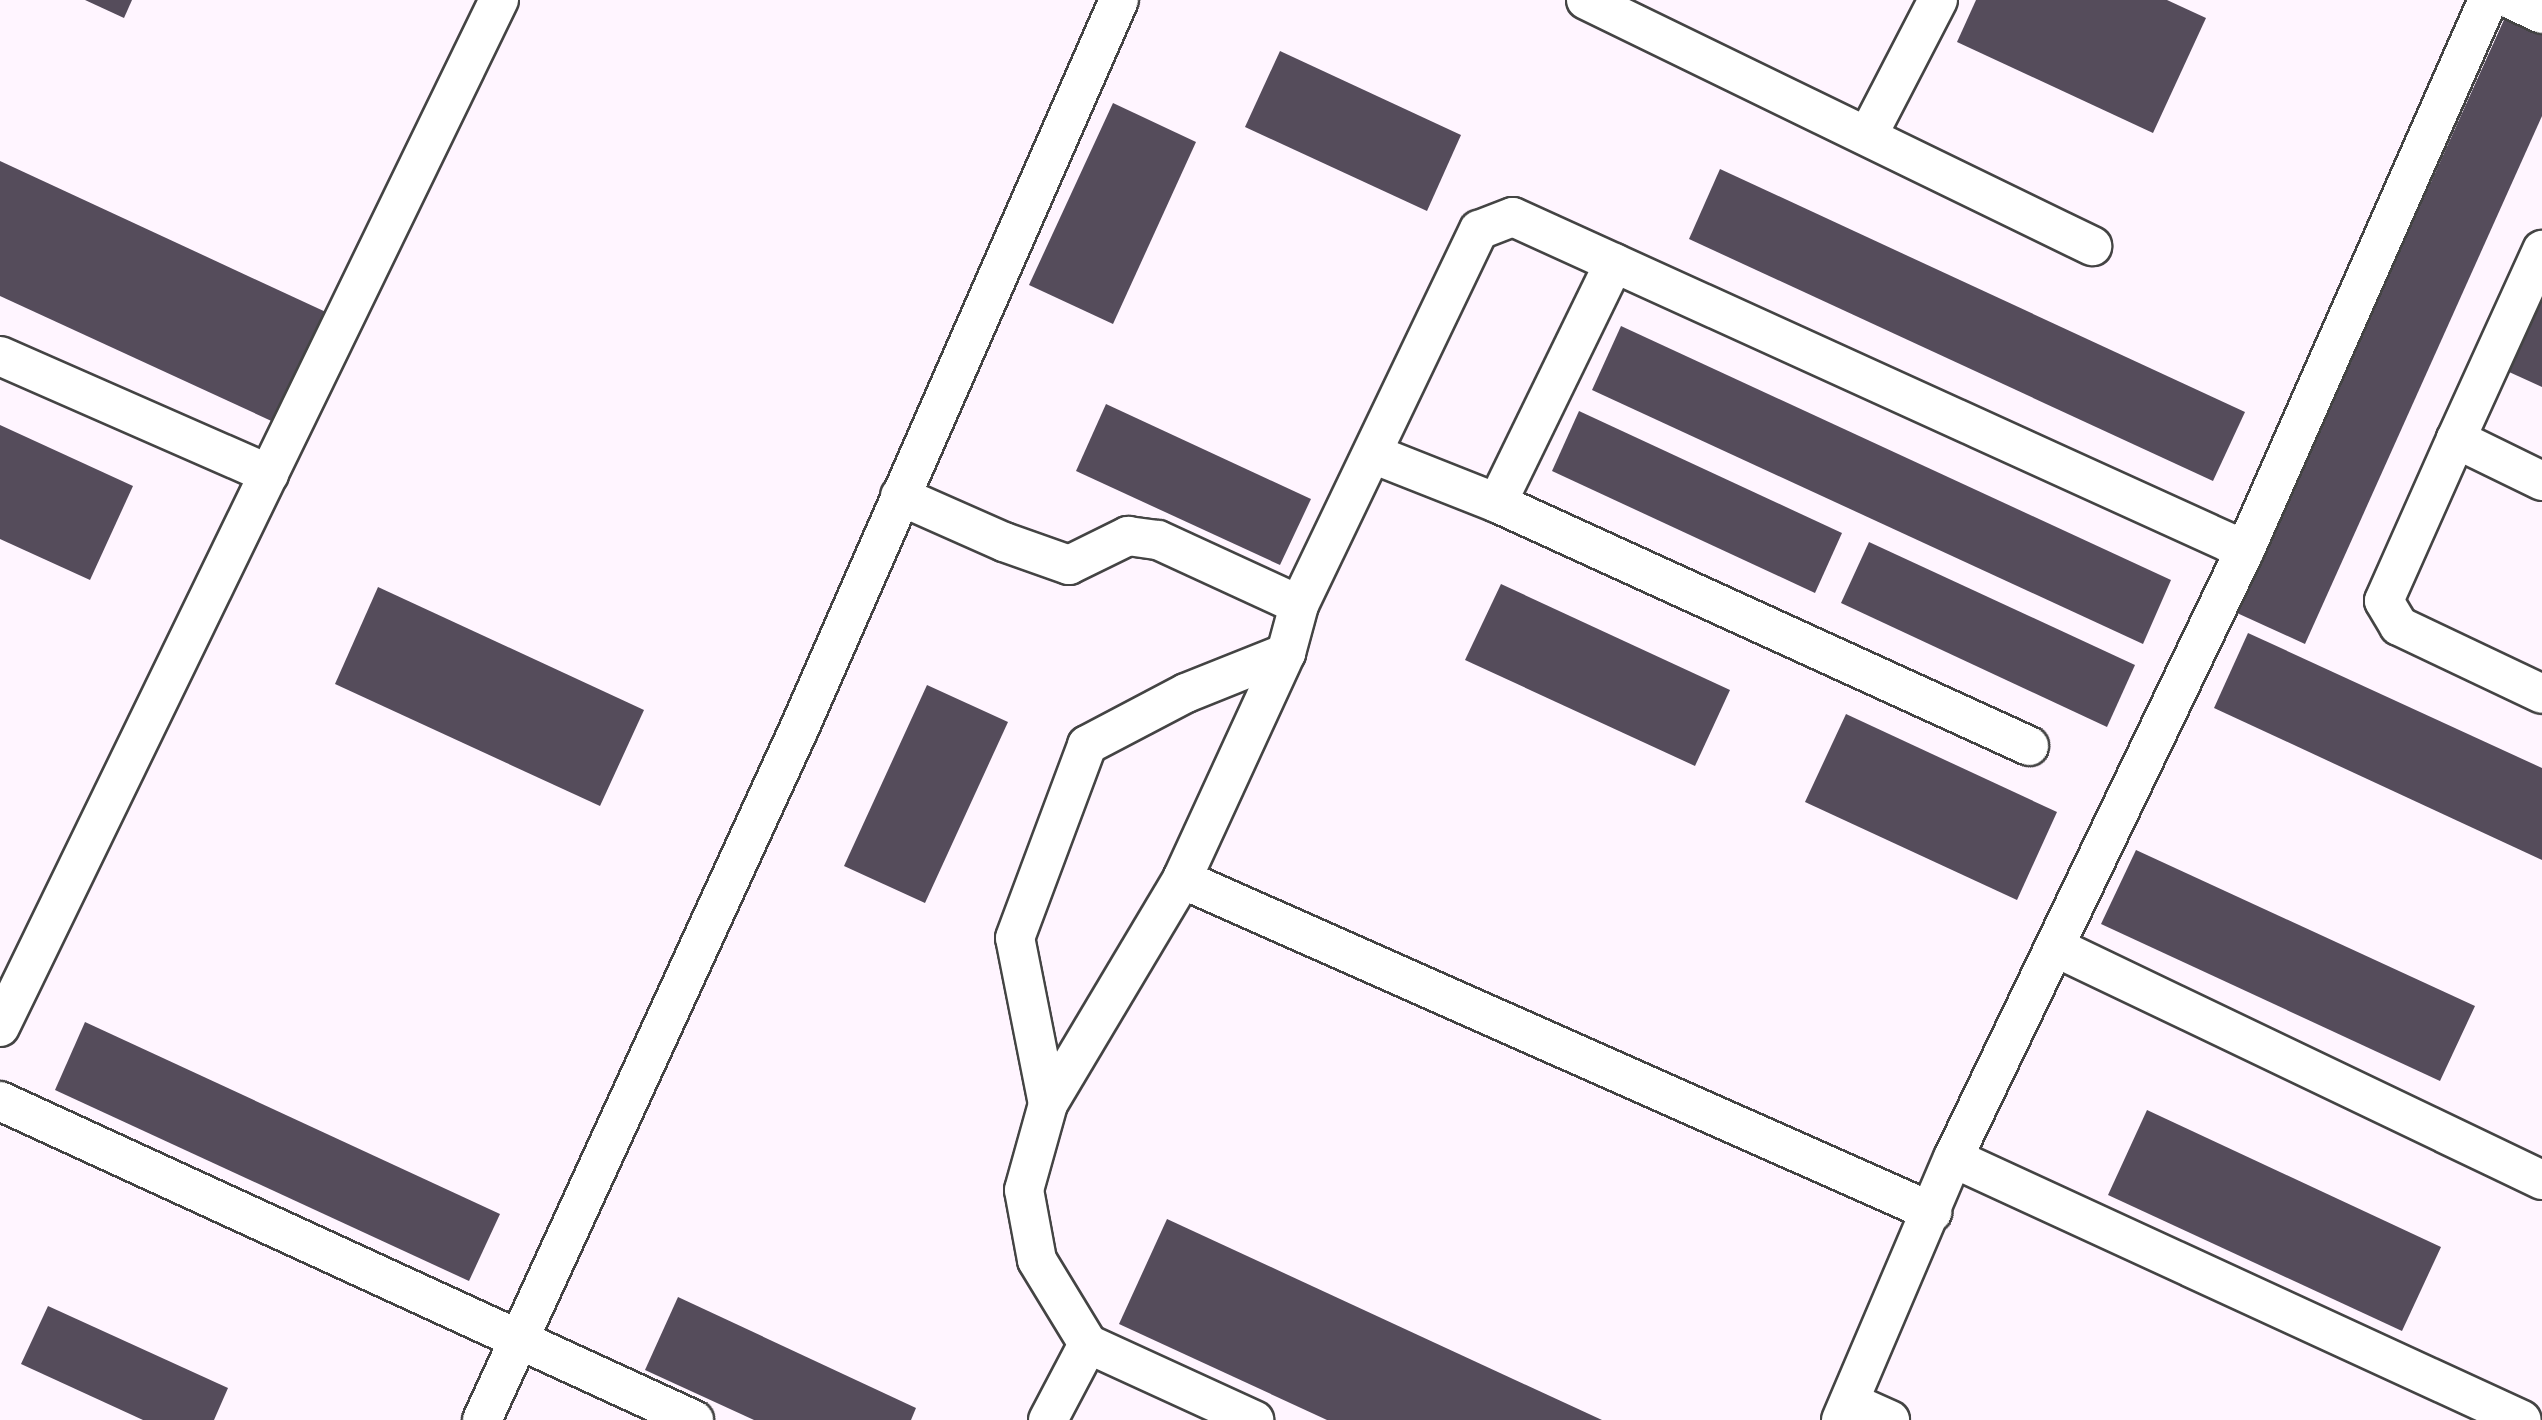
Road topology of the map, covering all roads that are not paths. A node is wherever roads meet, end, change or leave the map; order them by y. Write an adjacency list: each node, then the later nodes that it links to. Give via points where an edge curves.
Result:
1 (499, 0): 15 (lane)
2 (1119, 0): 17 (lane)
3 (1586, 0): 8 (lane)
4 (1938, 0): 8 (lane)
5 (2488, 0): 19 (lane)
6 (2512, 0): 7 (lane)
7 (2542, 14)
8 (1868, 135): 9 (lane)
9 (2092, 246)
10 (2542, 250): 13 (lane)
11 (1614, 263): 14 (lane, via 1513,217 1479,230); 18 (lane); 19 (lane)
12 (0, 356): 15 (lane)
13 (2456, 439): 16 (lane); 22 (lane, via 2384,601 2399,626)
14 (1373, 454): 18 (lane); 20 (lane)
15 (269, 474): 26 (lane)
16 (2542, 481)
17 (900, 496): 20 (lane, via 1069,565 1128,536 1158,540); 32 (lane)
18 (1497, 503): 23 (lane)
19 (2245, 550): 25 (lane)
20 (1300, 605): 21 (lane)
21 (1286, 653): 24 (lane); 28 (lane, via 1186,694 1087,745 1016,938)
22 (2542, 694)
23 (2029, 746)
24 (1182, 879): 28 (lane); 31 (lane)
25 (2054, 947): 29 (lane); 30 (lane)
26 (0, 1027)
27 (0, 1101): 32 (lane)
28 (1048, 1104): 33 (lane, via 1024,1191 1037,1259)
29 (1953, 1158): 31 (lane); 40 (lane)
30 (2542, 1180)
31 (1932, 1212): 34 (lane)
32 (520, 1341): 35 (lane); 36 (lane)
33 (1088, 1344): 37 (lane); 38 (lane)
34 (1846, 1411): 39 (lane)
35 (482, 1420)
36 (694, 1420)
37 (1048, 1420)
38 (1254, 1420)
39 (1890, 1420)
40 (2522, 1420)

